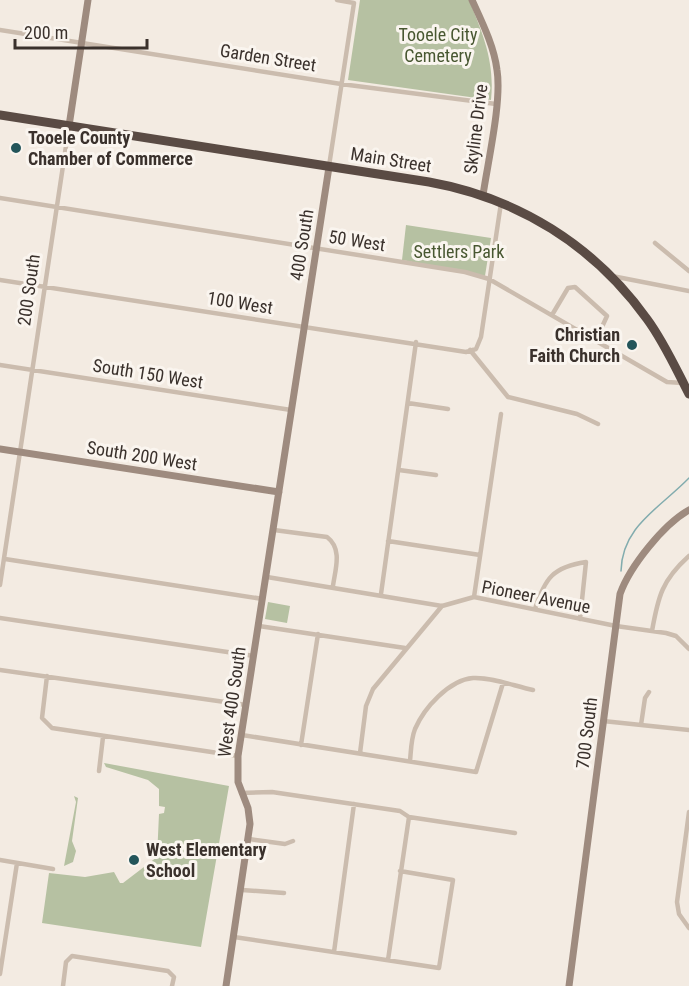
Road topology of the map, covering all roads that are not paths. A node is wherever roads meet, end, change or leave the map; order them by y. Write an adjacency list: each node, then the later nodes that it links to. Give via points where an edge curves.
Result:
1 (88, 0): 5 (street, 200 South)
2 (337, 0): 6 (street, 400 South, via 354,3)
3 (472, 0): 7 (street, Skyline Drive, via 497,70)
4 (0, 30): 5 (street, Garden Street)
5 (82, 43): 6 (street, Garden Street); 9 (street, 200 South)
6 (341, 84): 7 (street, Garden Street); 10 (street, 400 South)
7 (496, 104): 11 (street, Skyline Drive)
8 (0, 115): 9 (highway, Main Street)
9 (69, 126): 10 (highway, Main Street); 14 (street, 200 South)
10 (329, 167): 11 (highway, Main Street, via 429,182); 16 (street, 400 South)
11 (483, 195): 13 (highway, Main Street)
12 (0, 198): 14 (street, 50 West)
13 (501, 201): 18 (highway, Main Street, via 560,233); 19 (street)
14 (57, 208): 16 (street, 50 West); 21 (street, 200 South)
15 (655, 243): 17 (street)
16 (316, 248): 19 (street, 50 West); 24 (street, 400 South)
17 (689, 271)
18 (612, 276): 22 (street); 30 (highway, Main Street, via 648,320)
19 (489, 279): 23 (street, 50 West); 27 (street, via 481,337)
20 (0, 280): 21 (street, 100 West)
21 (44, 287): 24 (street, 100 West); 29 (street, 200 South)
22 (689, 291)
23 (552, 315): 25 (street, 50 West); 25 (street, via 568,288 574,286 607,318)
24 (304, 326): 26 (street, 100 West); 34 (street, 400 South)
25 (596, 340): 30 (street, 50 West, via 668,382)
26 (416, 342): 27 (street, 100 West); 32 (street)
27 (473, 350): 36 (street, via 508,397 578,414)
28 (0, 365): 29 (street, South 150 West)
29 (33, 369): 34 (street, South 150 West); 38 (street, 200 South)
30 (683, 382): 31 (highway, Main Street)
31 (689, 394)
32 (408, 403): 33 (street); 39 (street)
33 (448, 409)
34 (291, 410): 41 (street, 400 South)
35 (501, 414): 47 (street)
36 (598, 424)
37 (0, 449): 38 (street, South 200 West)
38 (20, 452): 41 (street, South 200 West); 45 (street, 200 South)
39 (399, 470): 40 (street); 46 (street)
40 (436, 475)
41 (279, 492): 44 (street, West 400 South)
42 (689, 510): 61 (street, 700 South, via 675,518 625,581)
43 (0, 530): 45 (street)
44 (274, 530): 50 (street, West 400 South); 52 (street, via 333,541 338,550)
45 (8, 531): 49 (street, 200 South)
46 (388, 541): 47 (street); 53 (street)
47 (480, 555): 54 (street)
48 (689, 556): 62 (street, via 663,584)
49 (4, 559): 51 (street, 200 South); 55 (street)
50 (267, 577): 52 (street, Pioneer Avenue); 55 (street, West 400 South)
51 (0, 585)
52 (333, 586): 53 (street, Pioneer Avenue)
53 (381, 594): 56 (street, Pioneer Avenue)
54 (474, 597): 56 (street, Pioneer Avenue); 57 (street, Pioneer Avenue)
55 (264, 599): 60 (street, West 400 South)
56 (442, 606): 65 (street)
57 (535, 609): 59 (street, Pioneer Avenue); 59 (street, via 550,576 562,566 586,562)
58 (0, 618): 66 (street)
59 (580, 619): 61 (street, Pioneer Avenue)
60 (259, 626): 63 (street); 66 (street, West 400 South)
61 (616, 626): 62 (street, Pioneer Avenue); 73 (street, 700 South)
62 (652, 631): 64 (street, Pioneer Avenue, via 676,636)
63 (318, 634): 65 (street); 78 (street)
64 (688, 645)
65 (405, 648): 79 (street, via 373,689 366,706)
66 (254, 656): 72 (street, West 400 South)
67 (0, 669): 68 (street)
68 (48, 676): 72 (street); 77 (street, via 42,718 52,728)
69 (503, 683): 70 (street); 81 (street, via 475,678 460,680 446,689 415,730); 81 (street, via 476,772)
70 (533, 690)
71 (649, 692): 74 (street)
72 (246, 705): 76 (street, West 400 South)
73 (603, 721): 74 (street); 104 (street, 700 South)
74 (641, 725): 75 (street)
75 (689, 730)
76 (242, 735): 78 (street); 80 (street, West 400 South)
77 (103, 737): 80 (street); 82 (street)
78 (301, 745): 79 (street)
79 (360, 753): 81 (street)
80 (238, 756): 83 (street, West 400 South)
81 (410, 762)
82 (99, 771)
83 (241, 793): 84 (street, via 272,792); 88 (street, West 400 South, via 248,808)
84 (354, 804): 86 (street, via 400,811); 98 (street)
85 (689, 812): 96 (street, via 677,902)
86 (409, 817): 87 (street); 93 (street)
87 (515, 833)
88 (249, 839): 89 (street); 94 (street, West 400 South)
89 (293, 842)
90 (0, 860): 91 (street)
91 (17, 863): 92 (street); 100 (street)
92 (53, 869)
93 (400, 871): 99 (street); 99 (street, via 453,880 439,968)
94 (242, 890): 95 (street); 97 (street, West 400 South)
95 (284, 893)
96 (687, 927)
97 (234, 937): 98 (street); 103 (street, West 400 South)
98 (334, 952): 99 (street)
99 (388, 960)
100 (0, 974)
101 (63, 986): 102 (street, via 66,962 72,956 168,971 174,977)
102 (172, 986)
103 (226, 986)
104 (569, 986)

